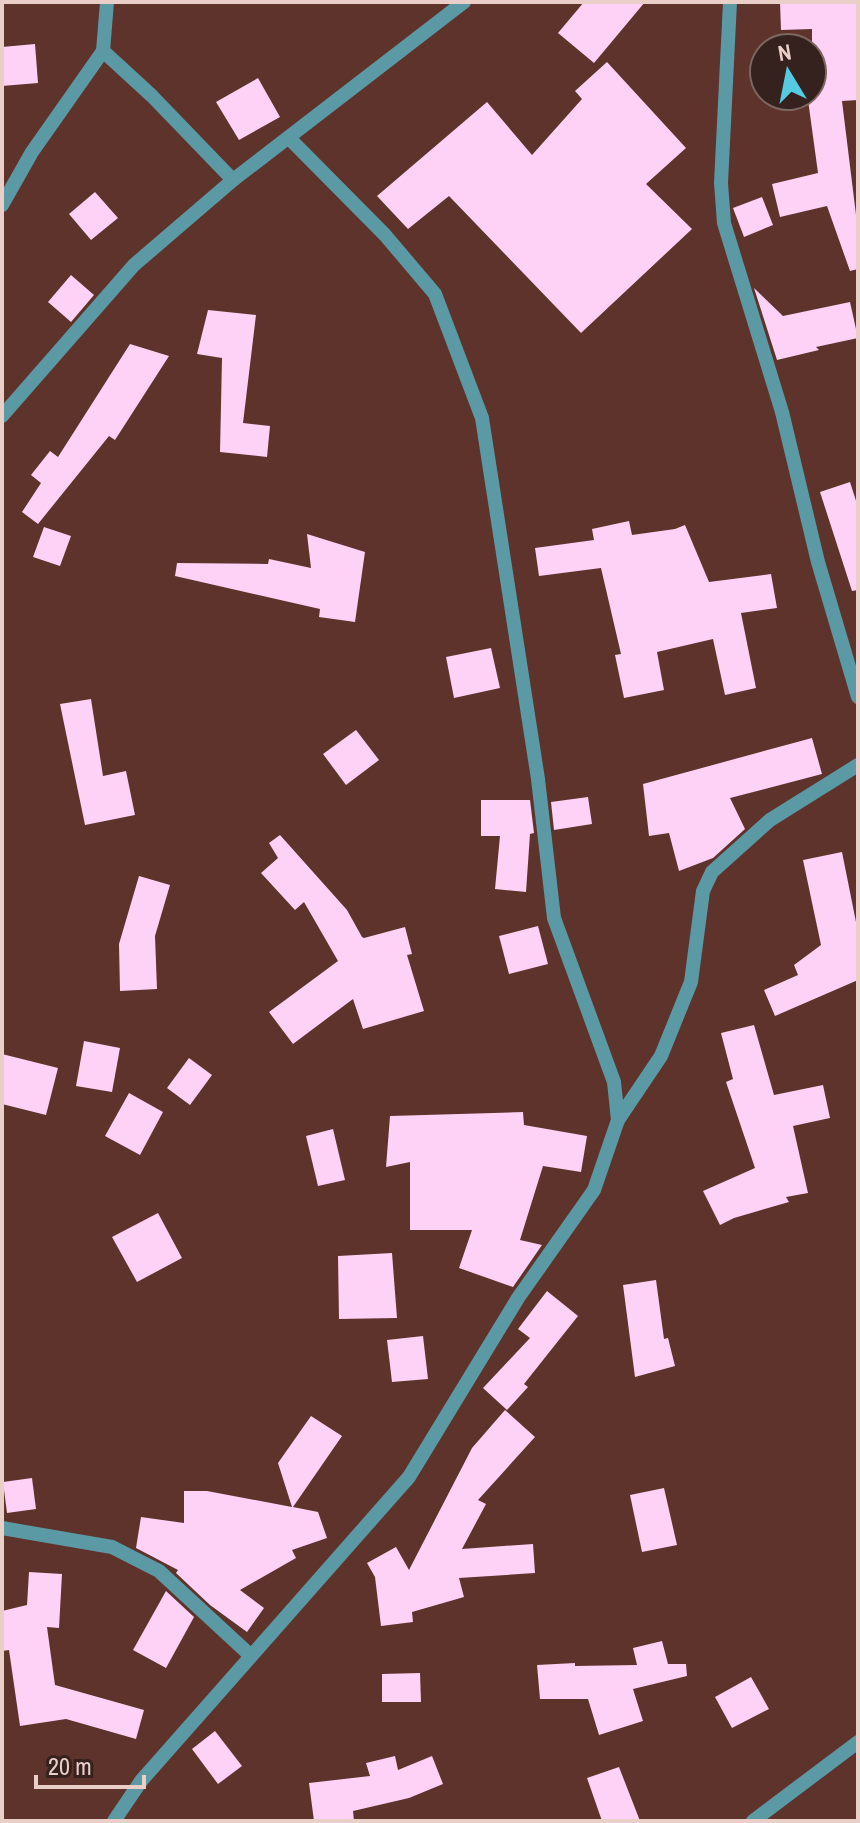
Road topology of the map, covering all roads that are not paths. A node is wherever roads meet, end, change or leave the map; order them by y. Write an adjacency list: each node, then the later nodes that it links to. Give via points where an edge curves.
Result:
1 (107, 2): 4 (street)
2 (464, 2): 5 (street)
3 (730, 2): 9 (street, via 721,183 724,223 782,412)
4 (103, 51): 6 (street); 7 (street)
5 (289, 138): 6 (street); 11 (street, via 435,294 482,418 554,918 614,1082)
6 (233, 180): 8 (street, via 134,265)
7 (2, 205)
8 (2, 416)
9 (858, 697)
10 (858, 765): 11 (street, via 770,820 712,872 703,891 691,982 661,1056)
11 (618, 1120): 13 (street, via 594,1190 518,1298 409,1477)
12 (2, 1528): 13 (street, via 112,1547 159,1571)
13 (250, 1655): 15 (street, via 141,1781)
14 (858, 1742): 16 (street)
15 (114, 1821)
16 (753, 1821)

